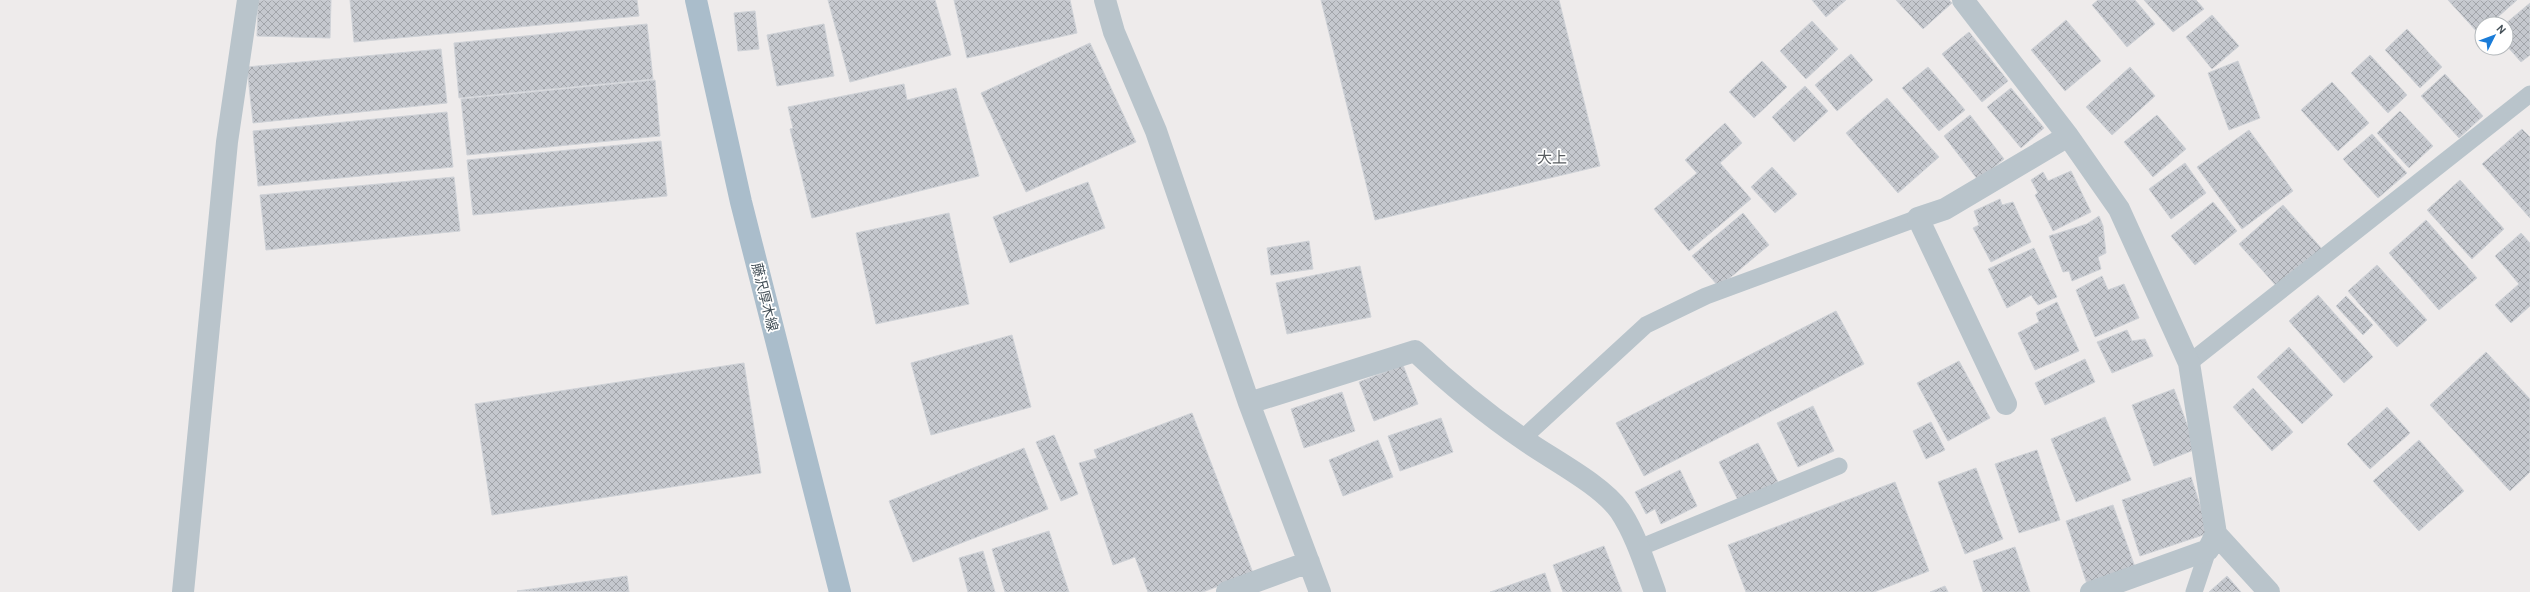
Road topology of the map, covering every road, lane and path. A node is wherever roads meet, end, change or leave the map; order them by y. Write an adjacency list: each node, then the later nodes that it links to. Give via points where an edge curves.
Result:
1 (248, 0): 16 (street, via 227,142)
2 (696, 0): 17 (main road, 藤沢厚木線, via 741,202)
3 (1105, 0): 9 (street, via 1114,32 1156,131)
4 (1963, 0): 6 (street)
5 (2530, 94): 8 (lane)
6 (2068, 136): 7 (street, via 1945,209); 8 (street, via 2119,209)
7 (1918, 218): 10 (street); 11 (lane, via 1706,296 1646,325)
8 (2189, 363): 13 (street)
9 (1249, 402): 11 (street, via 1415,351 1449,383); 15 (street)
10 (2006, 404)
11 (1522, 439): 14 (street, via 1595,487 1620,511)
12 (1839, 466): 14 (lane)
13 (2212, 542): 21 (street); 22 (lane); 23 (street)
14 (1639, 548): 20 (street)
15 (1309, 562): 18 (street); 19 (street)
16 (183, 592)
17 (840, 592)
18 (1227, 592)
19 (1320, 592)
20 (1654, 592)
21 (2092, 592)
22 (2194, 592)
23 (2269, 592)

